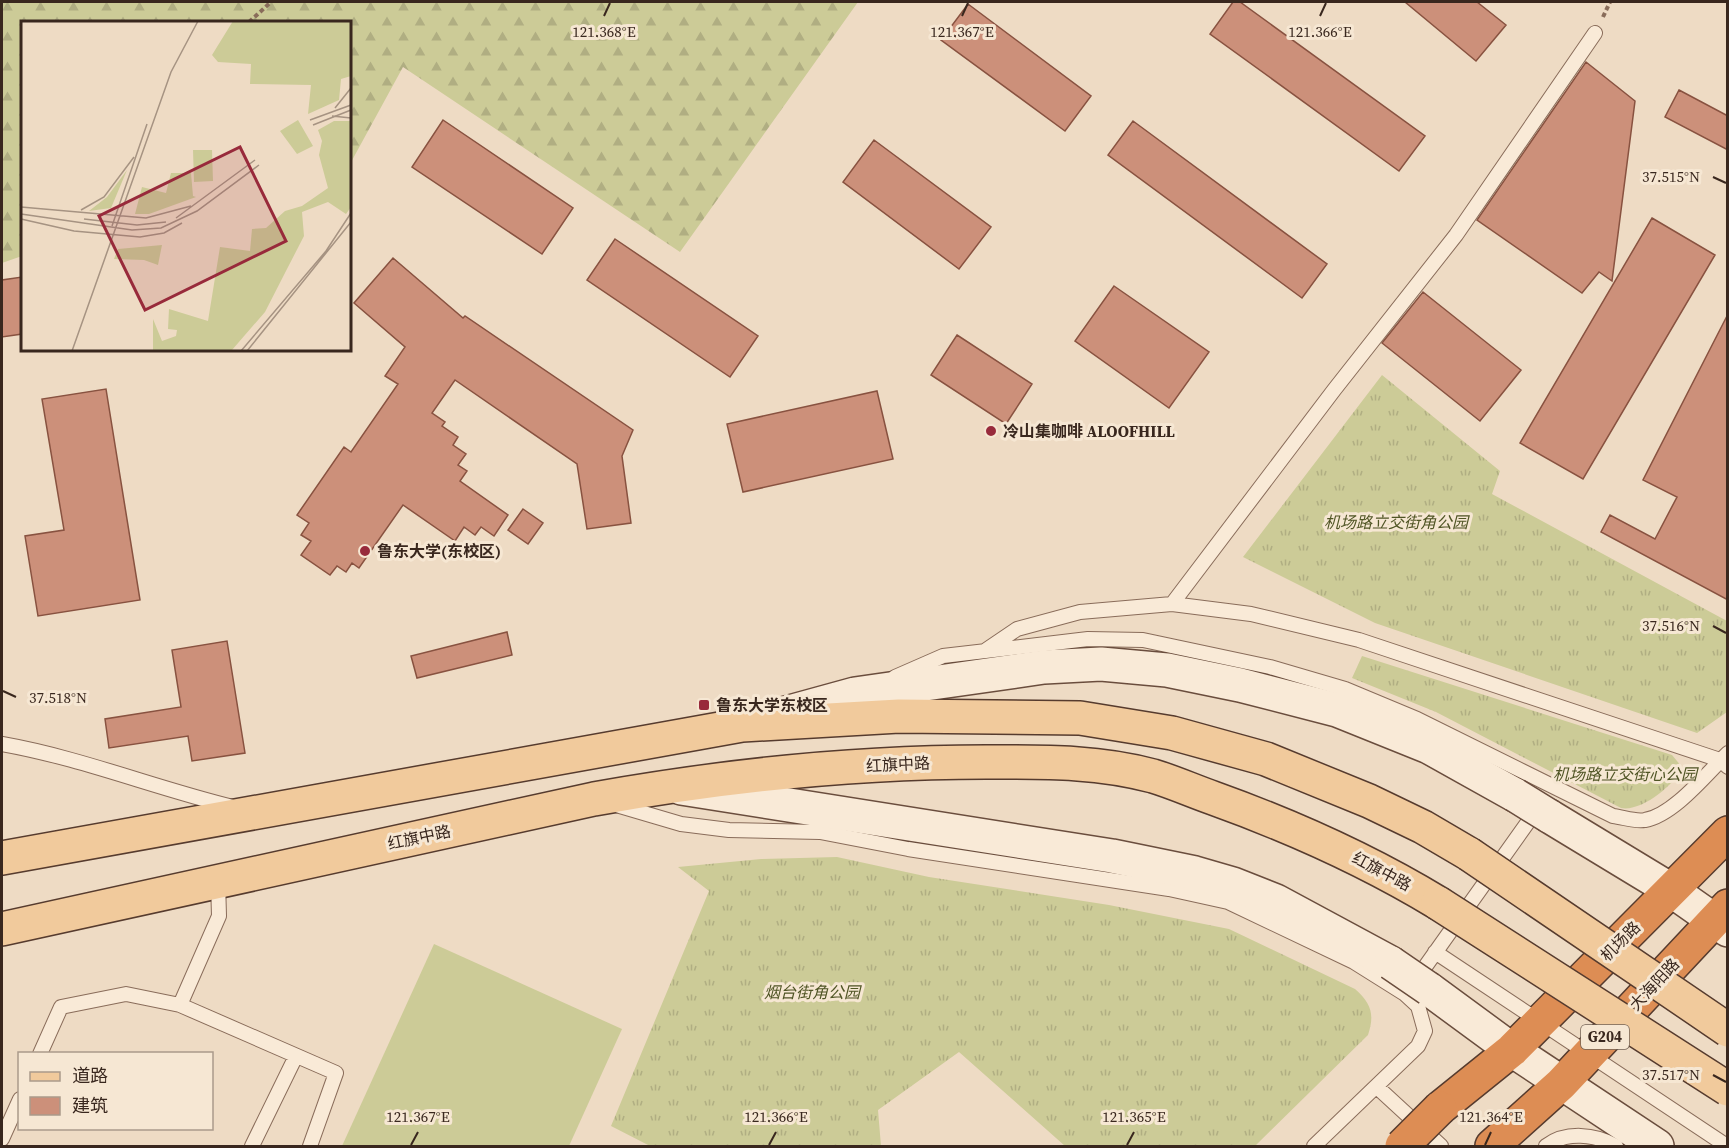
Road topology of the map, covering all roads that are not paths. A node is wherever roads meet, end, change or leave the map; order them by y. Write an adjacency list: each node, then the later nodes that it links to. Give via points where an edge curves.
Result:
1 (1595, 33): 2 (lane, via 1456,235)
2 (1172, 604): 3 (lane, via 1080,612 1017,629); 7 (lane, via 1251,614 1359,640)
3 (984, 651): 4 (lane, via 943,656); 10 (lane, via 1088,639 1143,640 1270,667 1345,689 1417,719)
4 (855, 694): 5 (main road); 10 (main road, bridge, via 1044,667 1101,664 1167,670 1337,711 1429,747 1515,795)
5 (742, 725): 11 (main road); 21 (main road, bridge, via 899,716 1080,718 1172,733 1266,759 1423,827 1469,854)
6 (2, 744): 11 (lane, via 43,751 171,792)
7 (1725, 760): 10 (lane, via 1675,804 1645,820)
8 (668, 786): 9 (main road, 红旗中路); 19 (main road, bridge, via 1112,856 1195,873 1276,901 1391,963); 27 (main road, 红旗中路, bridge, via 900,762 1078,762 1153,776 1245,809 1379,868)
9 (594, 799): 14 (main road, 红旗中路); 19 (lane, via 681,824 729,830 820,832 1228,902)
10 (1551, 801): 15 (main road); 18 (lane)
11 (252, 812): 13 (main road)
12 (1728, 832): 15 (highway, 机场路)
13 (2, 858)
14 (218, 881): 17 (main road, 红旗中路); 20 (lane, via 219,916)
15 (1671, 890): 16 (main road); 22 (highway, 机场路)
16 (1722, 919): 25 (highway, 大海阳路 / G204)
17 (2, 929)
18 (1435, 952): 19 (lane); 30 (lane)
19 (1417, 992): 22 (main road); 26 (lane, via 1425,1031 1418,1046)
20 (180, 1005): 23 (lane, via 126,994 61,1007); 24 (lane)
21 (1728, 1030)
22 (1512, 1050): 25 (main road); 34 (highway, bridge, via 1440,1108)
23 (40, 1052)
24 (296, 1056): 31 (lane); 32 (lane, via 336,1073)
25 (1561, 1084): 36 (highway, 大海阳路 / G204); 39 (main road)
26 (1377, 1087): 33 (lane); 35 (lane)
27 (1728, 1089)
28 (18, 1103): 29 (lane)
29 (2, 1139)
30 (1721, 1141)
31 (252, 1146)
32 (310, 1146)
33 (1314, 1146)
34 (1402, 1146)
35 (1441, 1146)
36 (1492, 1146)
37 (1546, 1146): 38 (lane, via 1560,1139 1583,1136)
38 (1616, 1146)
39 (1657, 1146)

